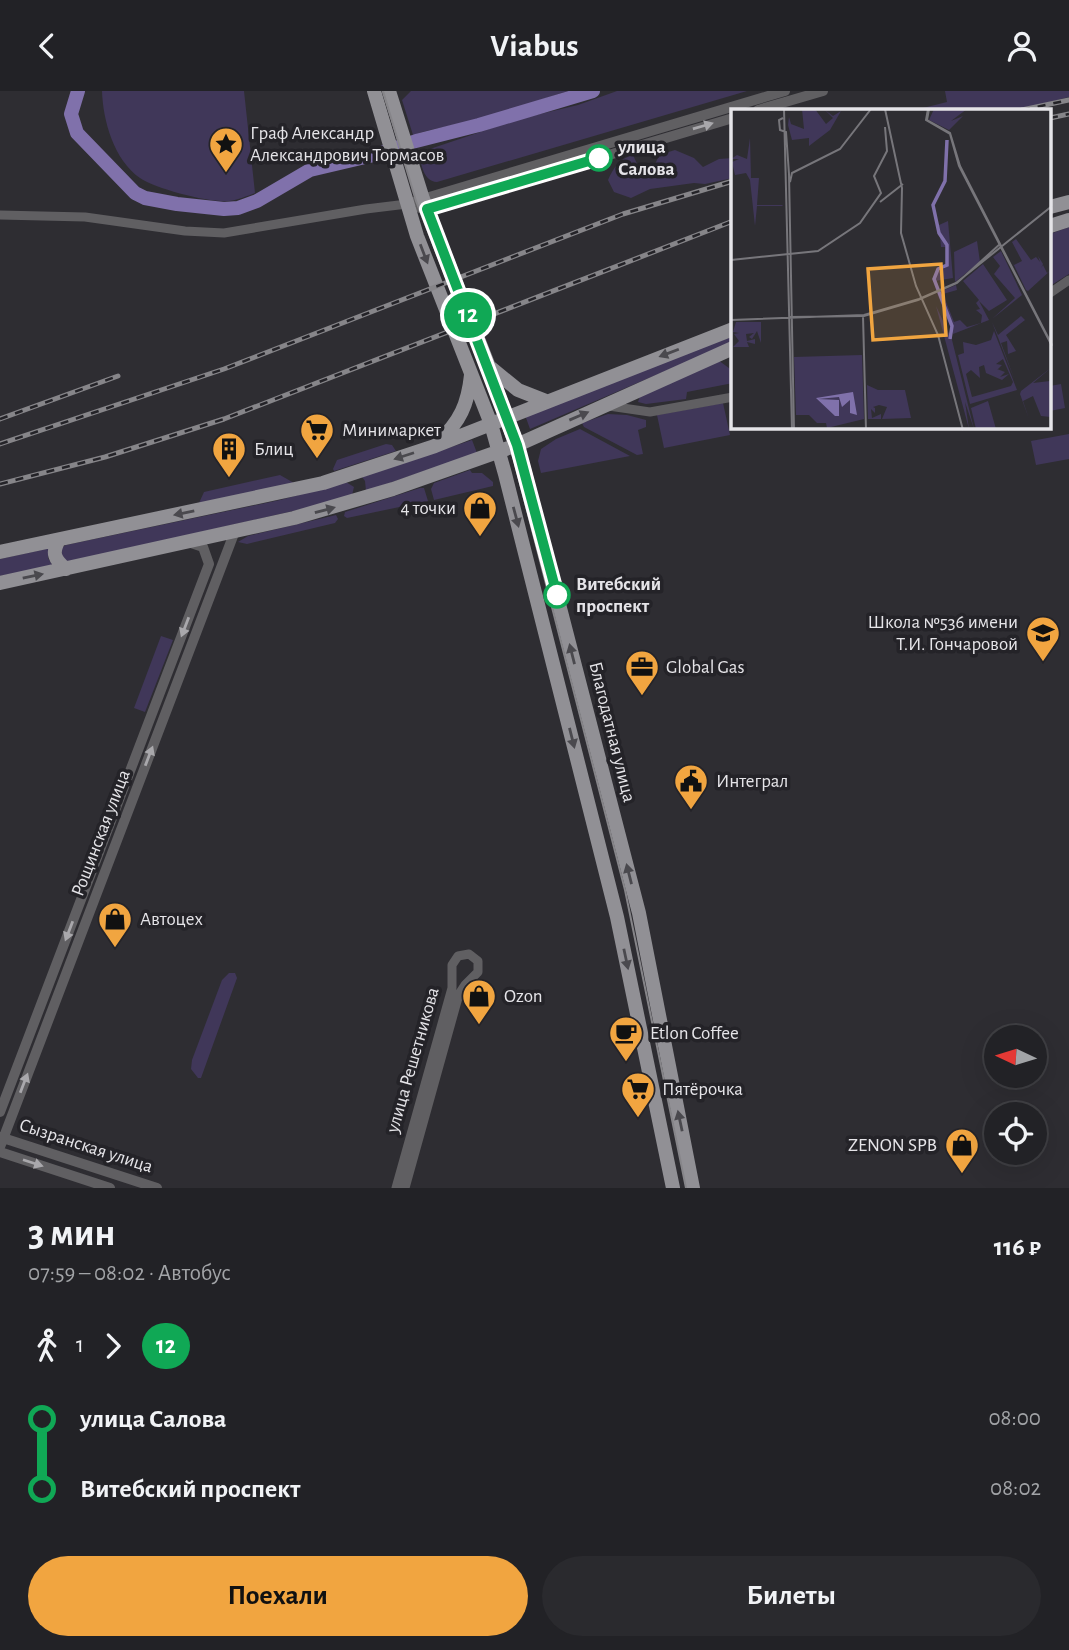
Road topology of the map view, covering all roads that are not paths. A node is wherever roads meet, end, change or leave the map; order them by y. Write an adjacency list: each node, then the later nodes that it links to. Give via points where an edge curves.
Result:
1 (374, 91): 7 (main road)
2 (389, 91): 7 (main road)
3 (785, 91): 11 (street)
4 (823, 91): 5 (street)
5 (761, 109)
6 (731, 119): 11 (street, one-way to 6)
7 (394, 132): 8 (main road)
8 (403, 162): 10 (main road); 11 (main road)
9 (1069, 201): 12 (main road)
10 (407, 204): 11 (street); 13 (street, via 223,233 85,217); 21 (main road, Благодатная улица, one-way to 21)
11 (425, 204): 20 (main road, Благодатная улица)
12 (1052, 206)
13 (0, 215)
14 (1069, 220): 15 (main road)
15 (1052, 225)
16 (1069, 280): 17 (street)
17 (1052, 292)
18 (731, 330): 23 (main road, one-way to 23)
19 (731, 349): 24 (main road)
20 (488, 364): 23 (main road, via 518,390); 25 (main road, Благодатная улица)
21 (471, 373): 26 (main road, Благодатная улица); 28 (main road, via 464,411)
22 (731, 397): 24 (street, via 650,412)
23 (546, 401): 25 (main road)
24 (603, 406): 27 (main road, one-way to 24)
25 (506, 417): 26 (main road); 27 (main road, Благодатная улица)
26 (491, 424): 28 (main road); 29 (main road, Благодатная улица)
27 (517, 445): 29 (main road); 45 (main road, Благодатная улица, one-way to 27, via 639,913)
28 (435, 446): 30 (main road, one-way to 30)
29 (498, 451): 31 (main road); 44 (main road, Благодатная улица, one-way to 44, via 617,917)
30 (347, 475): 31 (main road, via 361,486); 33 (main road, one-way to 33, via 306,488)
31 (356, 500): 32 (main road, one-way to 31)
32 (235, 531): 34 (main road); 39 (street, Рощинская улица, one-way to 32)
33 (58, 540): 35 (main road); 36 (main road, via 55,558)
34 (188, 542): 36 (main road); 38 (street, Рощинская улица, one-way to 38, via 203,547 209,564)
35 (0, 552)
36 (66, 569): 37 (main road, one-way to 36)
37 (0, 583)
38 (0, 1112)
39 (1, 1143): 40 (street, Сызранская улица, one-way to 40); 41 (street, Сызранская улица)
40 (110, 1188)
41 (157, 1188)
42 (396, 1188): 43 (street, улица Решетникова, via 451,994 452,965 458,956 469,954 478,961 478,972 459,995)
43 (405, 1188)
44 (673, 1188)
45 (693, 1188)

